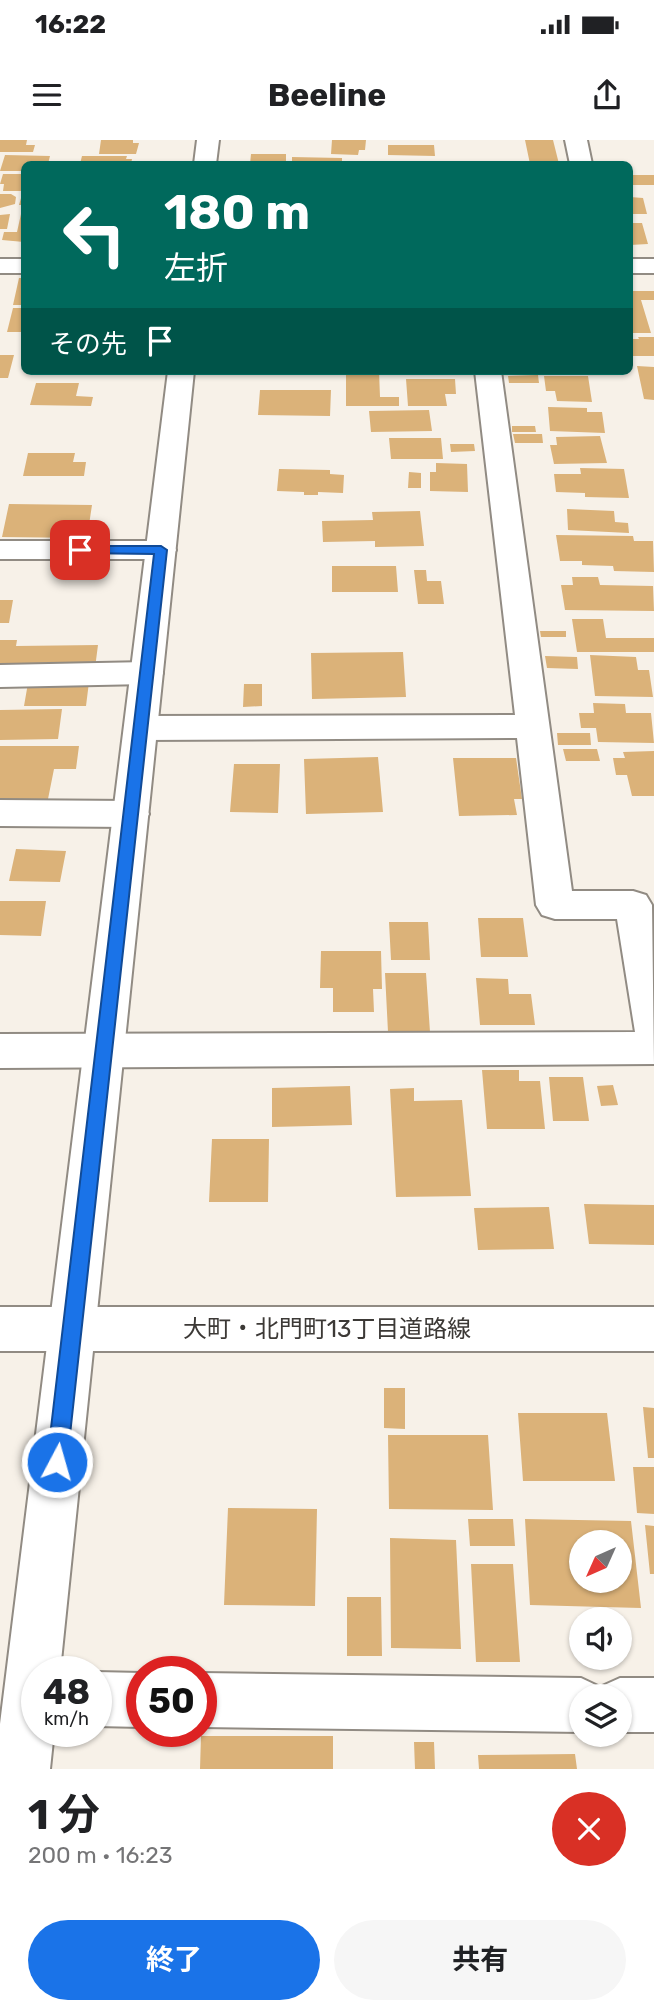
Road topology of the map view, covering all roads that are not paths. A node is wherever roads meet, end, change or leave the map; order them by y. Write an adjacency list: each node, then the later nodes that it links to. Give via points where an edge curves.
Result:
1 (208, 140): 3 (street)
2 (576, 140): 4 (street)
3 (205, 161)
4 (580, 161)
5 (0, 266): 6 (street)
6 (21, 266)
7 (633, 266): 8 (street)
8 (654, 266)
9 (181, 375): 12 (street)
10 (489, 375): 15 (street)
11 (0, 550): 12 (street)
12 (161, 550): 13 (street)
13 (147, 673): 14 (street); 16 (street)
14 (0, 676)
15 (533, 726): 16 (street); 19 (street, via 555,905 633,905)
16 (141, 727): 18 (street)
17 (0, 814): 18 (street)
18 (131, 814): 22 (street)
19 (654, 1029)
20 (654, 1048): 22 (street)
21 (0, 1051): 22 (street)
22 (104, 1052): 24 (street)
23 (0, 1329): 24 (street, 大町・北門町13丁目道路線)
24 (73, 1329): 25 (street, 大町・北門町13丁目道路線); 26 (street)
25 (654, 1329)
26 (39, 1656)
27 (217, 1700): 28 (street)
28 (569, 1704)
29 (632, 1705): 30 (street)
30 (654, 1705)
31 (26, 1747): 32 (street)
32 (22, 1769)

